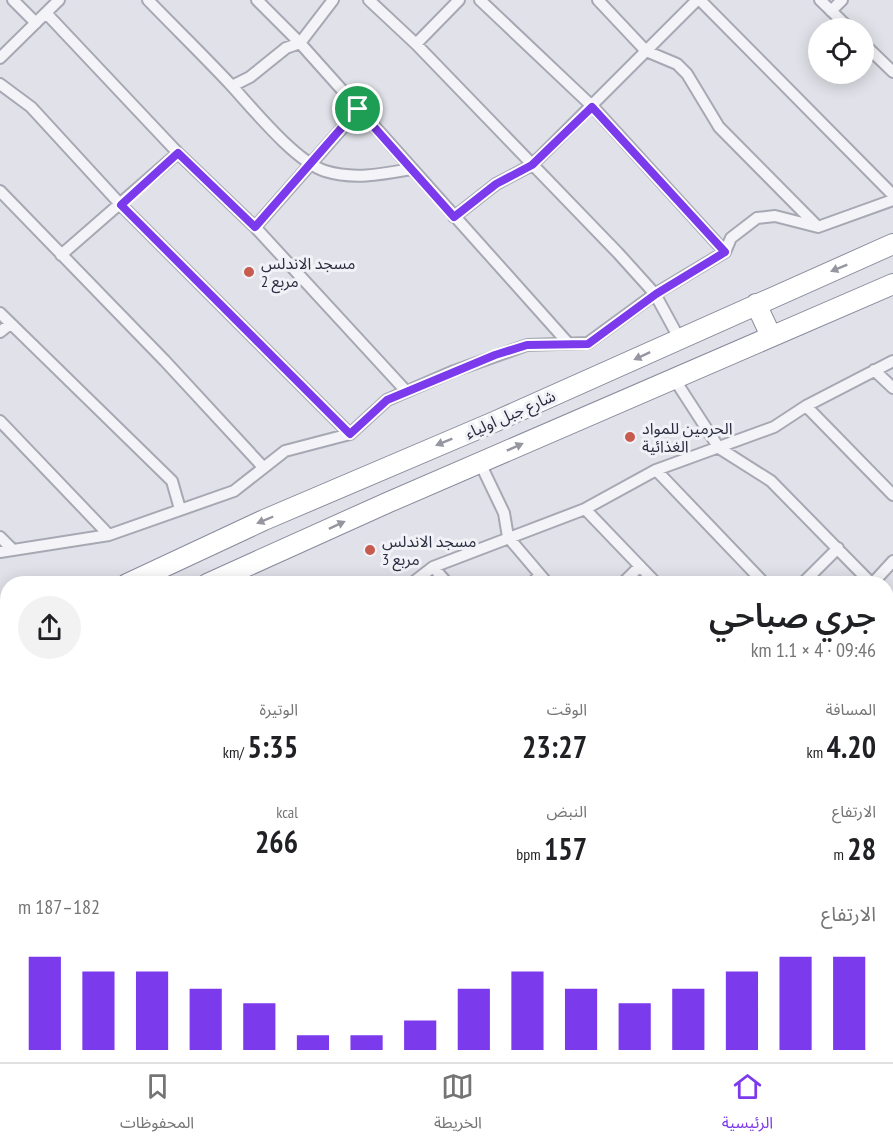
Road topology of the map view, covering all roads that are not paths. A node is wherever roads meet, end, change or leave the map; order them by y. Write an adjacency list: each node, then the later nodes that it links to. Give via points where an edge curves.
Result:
1 (14, 0): 16 (street)
2 (60, 0): 14 (street)
3 (148, 0): 24 (street)
4 (257, 0): 17 (street)
5 (333, 0): 17 (street)
6 (369, 0): 18 (street)
7 (459, 0): 18 (street)
8 (480, 0): 25 (street)
9 (597, 0): 19 (street)
10 (699, 0): 19 (street); 32 (street)
11 (820, 0): 13 (street)
12 (842, 0): 13 (street)
13 (831, 11): 15 (street)
14 (46, 14): 16 (street); 27 (street)
15 (838, 18)
16 (36, 23): 21 (street)
17 (300, 42): 24 (street); 26 (street)
18 (416, 44): 29 (street)
19 (646, 51): 25 (street); 37 (street, via 677,64 687,74 719,127)
20 (874, 54): 22 (street)
21 (0, 58)
22 (893, 72)
23 (0, 84): 34 (street, via 31,107)
24 (232, 86): 28 (street)
25 (592, 107): 29 (street); 39 (street)
26 (358, 109): 28 (street); 30 (street)
27 (178, 153): 34 (street); 36 (street)
28 (310, 164): 30 (street, via 326,171 373,176); 36 (street)
29 (532, 165): 35 (street, via 496,184); 42 (street)
30 (411, 169): 35 (street)
31 (0, 191): 40 (street)
32 (893, 195)
33 (893, 200): 37 (street)
34 (121, 205): 40 (street); 59 (street)
35 (454, 217): 50 (street)
36 (255, 227): 56 (street)
37 (818, 227): 39 (street, via 775,216 757,218 731,238)
38 (893, 244): 43 (highway, شارع جبل اولياء, one-way to 43)
39 (725, 252): 42 (street)
40 (61, 255): 62 (street)
41 (893, 284): 48 (highway, شارع جبل اولياء)
42 (656, 294): 49 (street); 50 (street, via 588,344)
43 (756, 304): 46 (highway, شارع جبل اولياء); 48 (highway)
44 (0, 313): 45 (street)
45 (10, 324): 47 (street); 65 (street, via 172,481)
46 (703, 328): 49 (highway, شارع جبل اولياء); 51 (highway)
47 (0, 332)
48 (771, 336): 51 (highway, شارع جبل اولياء)
49 (679, 338): 75 (highway, شارع جبل اولياء, one-way to 75)
50 (568, 344): 56 (street, via 516,349)
51 (717, 359): 54 (highway, شارع جبل اولياء)
52 (893, 361): 53 (street)
53 (874, 370): 55 (street); 57 (street)
54 (675, 380): 60 (street); 61 (highway, شارع جبل اولياء, one-way to 54)
55 (893, 388)
56 (406, 391): 59 (street, via 387,400)
57 (806, 406): 60 (street, via 774,427); 64 (street)
58 (0, 421): 67 (street)
59 (350, 434): 62 (street, via 285,451)
60 (719, 448): 63 (street); 70 (street, via 771,481)
61 (480, 462): 69 (street, via 504,513); 76 (highway, شارع جبل اولياء, one-way to 61)
62 (263, 468): 65 (street, via 234,491)
63 (656, 470): 66 (street); 82 (street)
64 (893, 495)
65 (180, 509): 67 (street)
66 (585, 509): 69 (street); 73 (street)
67 (109, 535): 71 (street)
68 (0, 537): 71 (street)
69 (508, 537): 74 (street); 79 (street)
70 (838, 548): 83 (street); 84 (street)
71 (5, 550)
72 (893, 561): 85 (street)
73 (640, 566): 80 (street); 81 (street)
74 (433, 567): 77 (street); 78 (street)
75 (144, 576)
76 (225, 576)
77 (421, 576)
78 (441, 576)
79 (541, 576)
80 (630, 576)
81 (649, 576)
82 (757, 576)
83 (810, 576)
84 (864, 576)
85 (879, 576)

